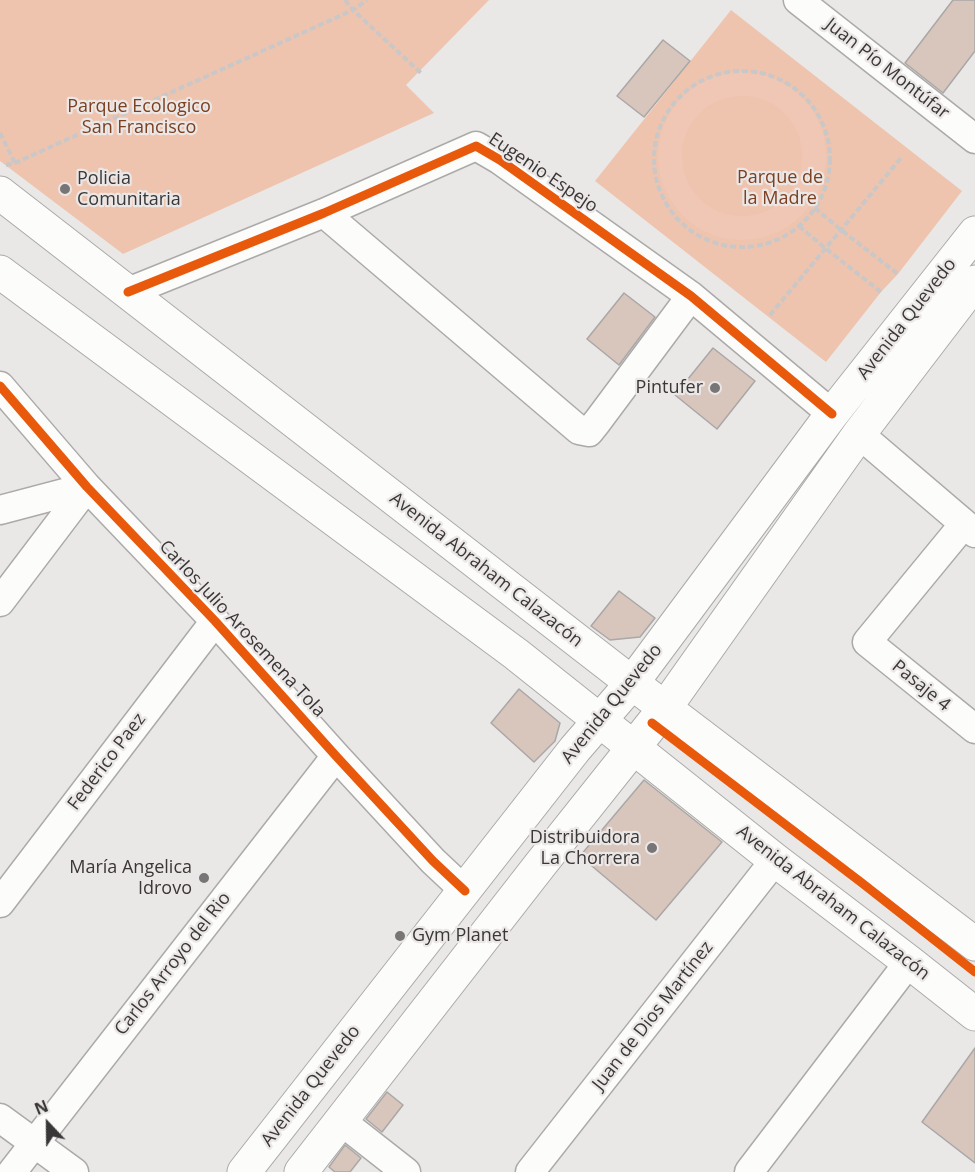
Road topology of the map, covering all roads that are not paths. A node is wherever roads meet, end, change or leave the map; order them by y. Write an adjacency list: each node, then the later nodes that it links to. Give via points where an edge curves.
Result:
1 (798, 0): 2 (street, Juan Pío Montúfar)
2 (975, 139)
3 (3, 179): 8 (main road, Avenida Abraham Calazacón)
4 (324, 213): 8 (street, Eugenio Espejo); 9 (street, Eugenio Espejo, via 476,146); 9 (street, via 579,430 589,432)
5 (975, 233): 11 (main road, Avenida Quevedo)
6 (3, 281): 20 (main road, Avenida Abraham Calazacón, via 516,654)
7 (975, 282): 12 (main road, Avenida Quevedo)
8 (128, 292): 18 (main road, Avenida Abraham Calazacón)
9 (692, 296): 11 (street, Eugenio Espejo)
10 (0, 386): 13 (street, Carlos Julio Arosemena Tola)
11 (832, 414): 18 (main road, Avenida Quevedo)
12 (859, 434): 15 (street); 19 (main road, Avenida Quevedo)
13 (87, 487): 14 (street); 16 (street); 17 (street, Carlos Julio Arosemena Tola)
14 (0, 510)
15 (969, 529): 21 (street, Pasaje 4, via 867,642)
16 (0, 602)
17 (215, 621): 23 (street, Carlos Julio Arosemena Tola); 26 (street, Federico Paez)
18 (632, 683): 19 (main road, Avenida Abraham Calazacón); 20 (main road, Avenida Quevedo)
19 (665, 708): 22 (main road, Avenida Quevedo); 27 (main road, Avenida Abraham Calazacón)
20 (600, 721): 22 (main road, Avenida Abraham Calazacón); 25 (main road, Avenida Quevedo)
21 (975, 729)
22 (633, 746): 24 (main road, Avenida Abraham Calazacón); 31 (main road, Avenida Quevedo)
23 (336, 756): 25 (street, Carlos Julio Arosemena Tola); 32 (street, Carlos Arroyo del Rio)
24 (775, 860): 28 (main road, Avenida Abraham Calazacón); 38 (street, Juan de Dios Martínez)
25 (465, 891): 35 (main road, Avenida Quevedo)
26 (0, 903)
27 (975, 944)
28 (909, 962): 29 (main road, Avenida Abraham Calazacón); 39 (street)
29 (975, 1014)
30 (0, 1118): 32 (street)
31 (341, 1120): 36 (main road, Avenida Quevedo); 37 (street)
32 (34, 1142): 33 (street, Carlos Arroyo del Rio); 34 (street)
33 (12, 1172)
34 (74, 1172)
35 (244, 1172)
36 (300, 1172)
37 (406, 1172)
38 (530, 1172)
39 (749, 1172)

